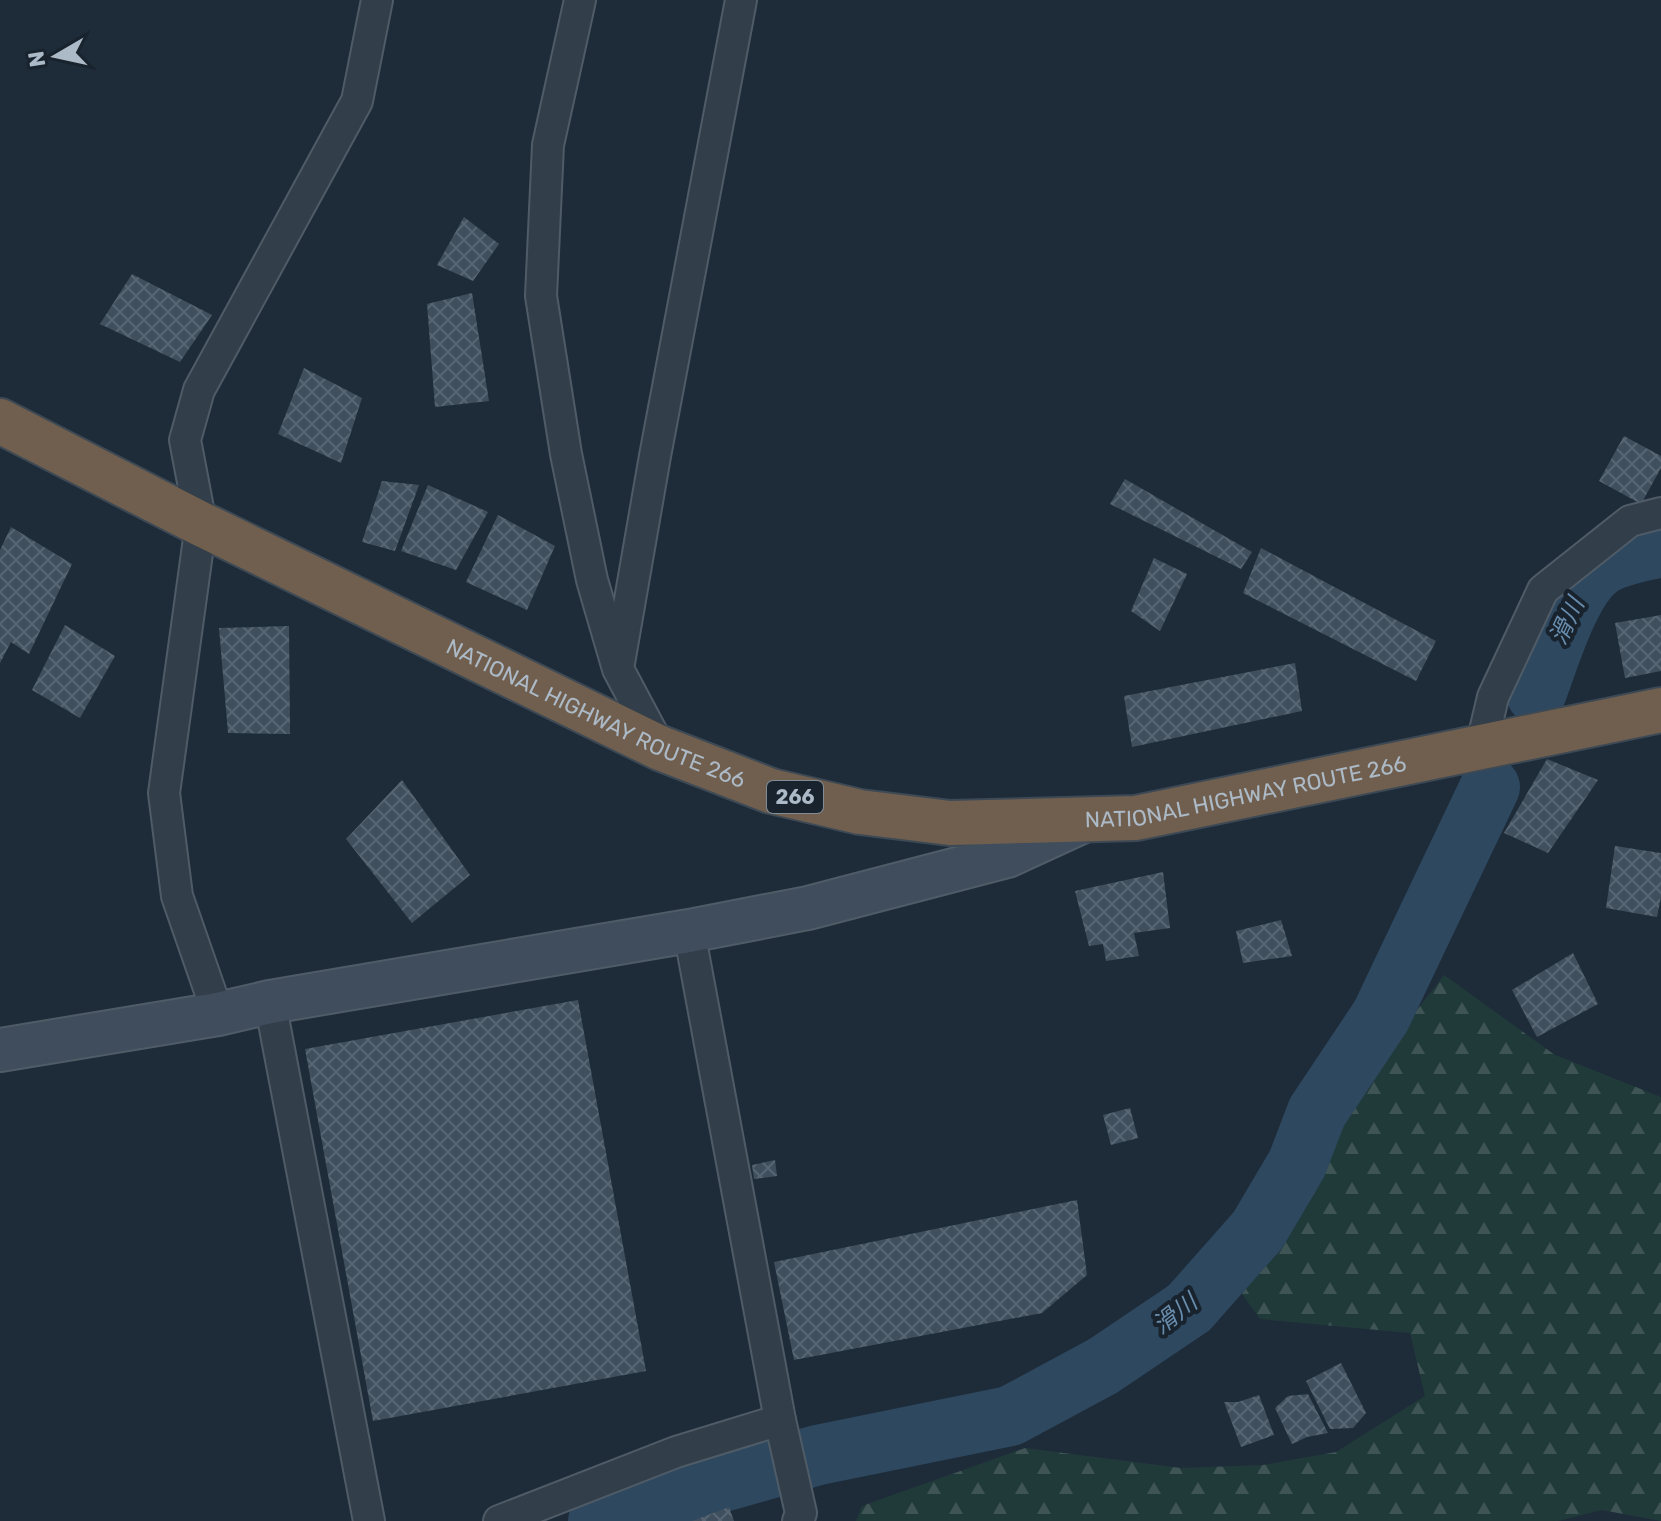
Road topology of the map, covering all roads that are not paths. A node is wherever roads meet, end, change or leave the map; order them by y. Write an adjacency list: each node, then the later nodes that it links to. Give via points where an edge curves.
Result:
1 (377, 0): 6 (street, via 357,101 199,390 185,440)
2 (580, 0): 7 (street, via 548,145 541,296 583,538)
3 (741, 0): 7 (street)
4 (0, 421): 6 (highway, NATIONAL HIGHWAY ROUTE 266 / 266)
5 (1661, 513): 10 (street, via 1630,521 1543,590 1493,697)
6 (201, 524): 9 (highway, NATIONAL HIGHWAY ROUTE 266 / 266); 14 (street, via 164,793 177,896)
7 (618, 669): 9 (street)
8 (1661, 710): 10 (highway, NATIONAL HIGHWAY ROUTE 266 / 266)
9 (660, 748): 11 (highway, NATIONAL HIGHWAY ROUTE 266 / 266, via 771,791 860,812 950,823)
10 (1481, 748): 11 (highway, NATIONAL HIGHWAY ROUTE 266 / 266, via 1136,818)
11 (1081, 822): 12 (street, via 1007,856 808,908)
12 (689, 931): 13 (street); 16 (street)
13 (270, 1002): 14 (street); 18 (street)
14 (218, 1014): 15 (street)
15 (0, 1050)
16 (780, 1420): 17 (street); 19 (street, via 676,1452)
17 (800, 1517)
18 (369, 1521)
19 (499, 1521)

